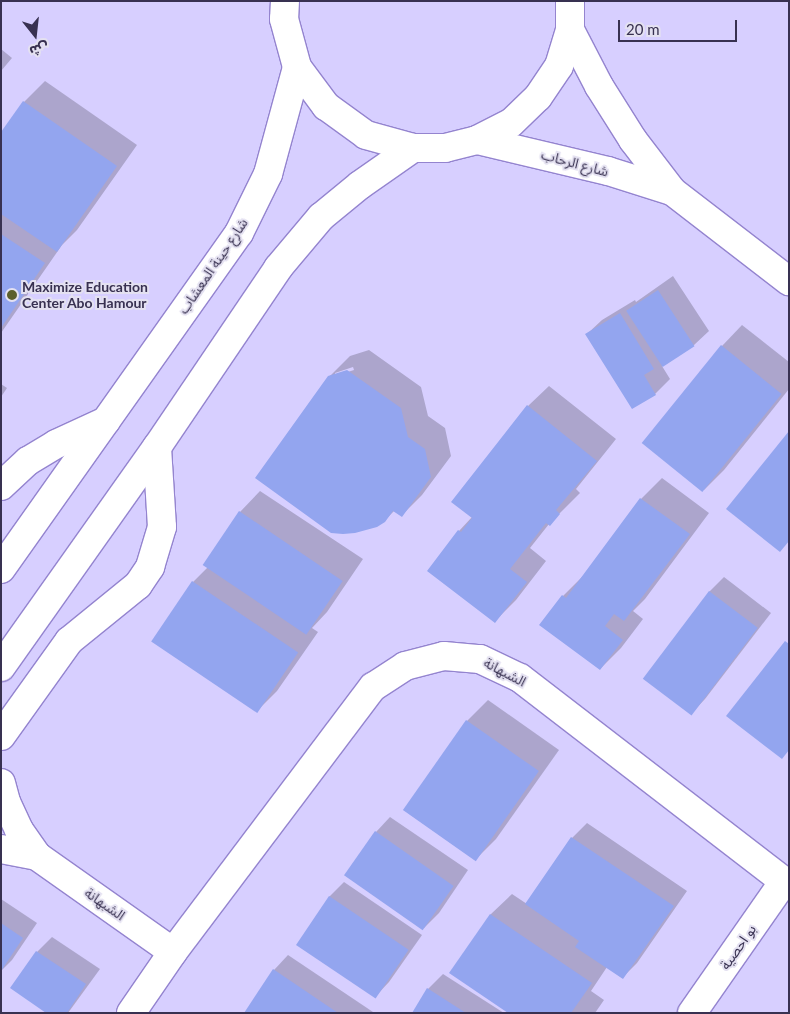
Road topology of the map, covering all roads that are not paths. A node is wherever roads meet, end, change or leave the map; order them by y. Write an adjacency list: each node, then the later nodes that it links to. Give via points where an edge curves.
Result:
1 (285, 1): 4 (street, via 284,19)
2 (570, 1): 3 (street)
3 (570, 30): 5 (street, via 559,66 538,97 511,123); 7 (street, شارع الرحاب, via 599,86 633,140)
4 (298, 66): 6 (street, via 326,106 366,135); 9 (street, شارع حينة المعشاب, via 268,174 239,233)
5 (477, 140): 6 (street, via 446,148); 7 (street, شارع الرحاب, via 562,159)
6 (413, 148): 10 (street, via 360,185 314,224 278,268)
7 (672, 191): 8 (street, شارع الرحاب)
8 (789, 280)
9 (106, 421): 11 (street, via 28,461); 12 (street, شارع حينة المعشاب)
10 (157, 447): 13 (street); 14 (street, via 162,527 150,568 138,585 68,641)
11 (1, 486)
12 (1, 569)
13 (1, 667)
14 (1, 736)
15 (1, 783): 17 (street, الشبهانة, via 19,830)
16 (1, 849): 17 (street, الشبهانة)
17 (37, 856): 19 (street, الشبهانة)
18 (786, 883): 19 (street, الشبهانة, via 520,678 480,658 444,656 405,666 373,687); 21 (street, بو احصية)
19 (173, 952): 20 (street, الشبهانة)
20 (131, 1013)
21 (692, 1013)

